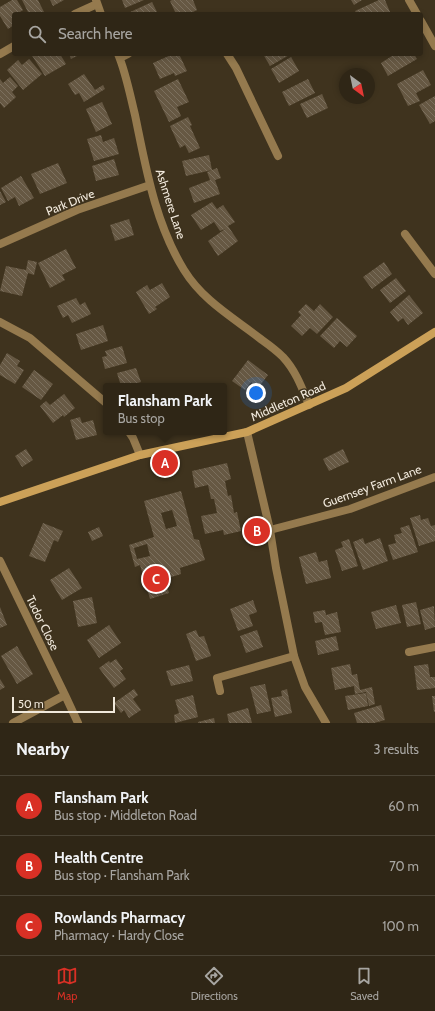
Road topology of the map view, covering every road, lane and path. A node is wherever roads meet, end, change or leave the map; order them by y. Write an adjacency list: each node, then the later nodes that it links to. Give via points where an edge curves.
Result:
1 (409, 0): 5 (street)
2 (96, 2): 3 (street); 4 (street)
3 (78, 12)
4 (100, 12)
5 (416, 12)
6 (423, 25): 7 (street)
7 (435, 46)
8 (12, 47): 9 (street)
9 (0, 54)
10 (119, 56): 13 (street, Ashmere Lane)
11 (227, 56): 12 (street, via 236,68)
12 (278, 156)
13 (150, 185): 15 (street, Park Drive, via 77,210); 20 (street, Ashmere Lane, via 173,250 193,284 205,297 283,357 302,386)
14 (405, 234): 16 (street)
15 (0, 244)
16 (435, 274)
17 (0, 322): 19 (street, via 30,338)
18 (435, 332): 20 (main road, Middleton Road, via 346,388)
19 (103, 400)
20 (309, 405): 21 (main road, Middleton Road)
21 (246, 432): 23 (main road, Middleton Road); 26 (street)
22 (131, 435): 23 (street)
23 (140, 455): 25 (main road, Middleton Road)
24 (435, 477): 26 (street, Guernsey Farm Lane, via 350,509)
25 (0, 502)
26 (270, 530): 30 (street)
27 (0, 561): 32 (street, Tudor Close)
28 (435, 647): 29 (street)
29 (409, 652)
30 (294, 656): 31 (street, via 217,678); 35 (street, via 304,687)
31 (220, 691)
32 (65, 696): 33 (street); 34 (street, Tudor Close)
33 (13, 723)
34 (78, 723)
35 (326, 723)

